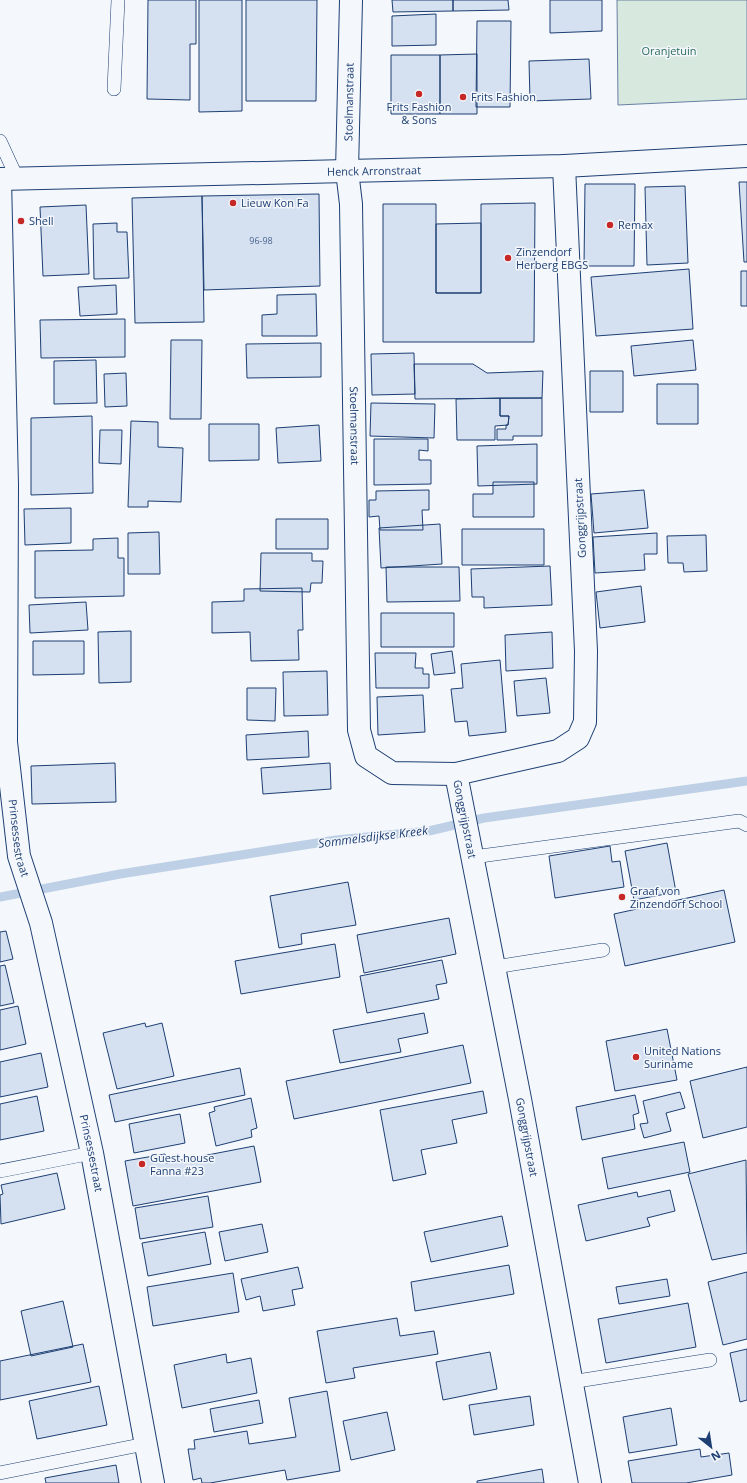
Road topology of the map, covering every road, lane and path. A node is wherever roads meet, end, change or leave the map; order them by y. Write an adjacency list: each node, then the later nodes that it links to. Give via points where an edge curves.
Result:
1 (118, 0): 3 (lane)
2 (351, 0): 7 (street, Stoelmanstraat)
3 (114, 90)
4 (0, 141): 8 (lane)
5 (747, 156): 6 (street, Henck Arronstraat)
6 (564, 166): 7 (street, Henck Arronstraat); 9 (street, Gonggrijpstraat, via 586,644 586,722 578,738 558,751)
7 (347, 171): 8 (street, Henck Arronstraat); 9 (street, Stoelmanstraat, via 351,204 359,730 366,756 392,773)
8 (8, 178): 14 (street, Prinsessestraat, via 6,742 19,856 41,923)
9 (456, 774): 11 (street, Gonggrijpstraat)
10 (747, 825): 11 (lane, via 739,821)
11 (472, 854): 13 (street, Gonggrijpstraat)
12 (603, 950): 13 (lane)
13 (495, 967): 17 (street, Gonggrijpstraat)
14 (92, 1153): 15 (lane); 18 (street, Prinsessestraat)
15 (0, 1171)
16 (710, 1360): 17 (lane)
17 (570, 1382): 21 (street, Gonggrijpstraat)
18 (145, 1444): 19 (lane); 20 (street, Prinsessestraat)
19 (0, 1473)
20 (153, 1483)
21 (590, 1483)

